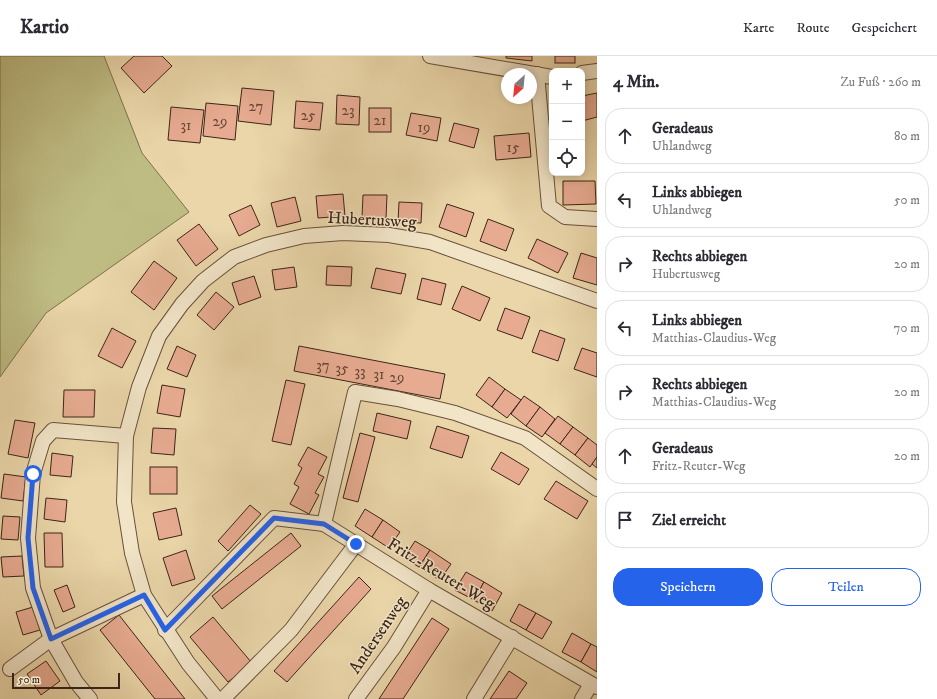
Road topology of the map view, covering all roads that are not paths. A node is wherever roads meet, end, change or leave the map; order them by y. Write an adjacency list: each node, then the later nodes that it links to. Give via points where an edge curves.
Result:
1 (430, 56): 2 (street)
2 (501, 68)
3 (597, 71): 4 (street)
4 (585, 73)
5 (537, 74): 6 (street); 7 (street, via 549,206 565,217)
6 (549, 76)
7 (597, 219)
8 (597, 301): 9 (street, Hubertusweg, via 430,242 389,235 343,233 304,236 266,245 225,262 182,304 159,336 139,387)
9 (126, 436): 14 (street, Hubertusweg, via 124,502 132,553); 17 (street, via 53,430 43,442 33,474 28,538 33,588)
10 (597, 489): 11 (street, via 525,438 454,413 398,399 355,392)
11 (324, 524): 12 (street, Fritz-Reuter-Weg); 15 (street, via 274,518)
12 (356, 544): 13 (street, Fritz-Reuter-Weg); 22 (street, via 291,630)
13 (429, 590): 16 (street, Fritz-Reuter-Weg); 23 (street, Andersenweg, via 394,647)
14 (144, 595): 15 (street, Hubertusweg); 17 (street)
15 (165, 630): 21 (street, Hubertusweg)
16 (512, 637): 19 (street, Fritz-Reuter-Weg); 24 (street)
17 (51, 639): 18 (street); 20 (street, via 76,682)
18 (10, 669)
19 (594, 686): 25 (street)
20 (90, 699)
21 (217, 699)
22 (223, 699)
23 (356, 699)
24 (474, 699)
25 (582, 699)

